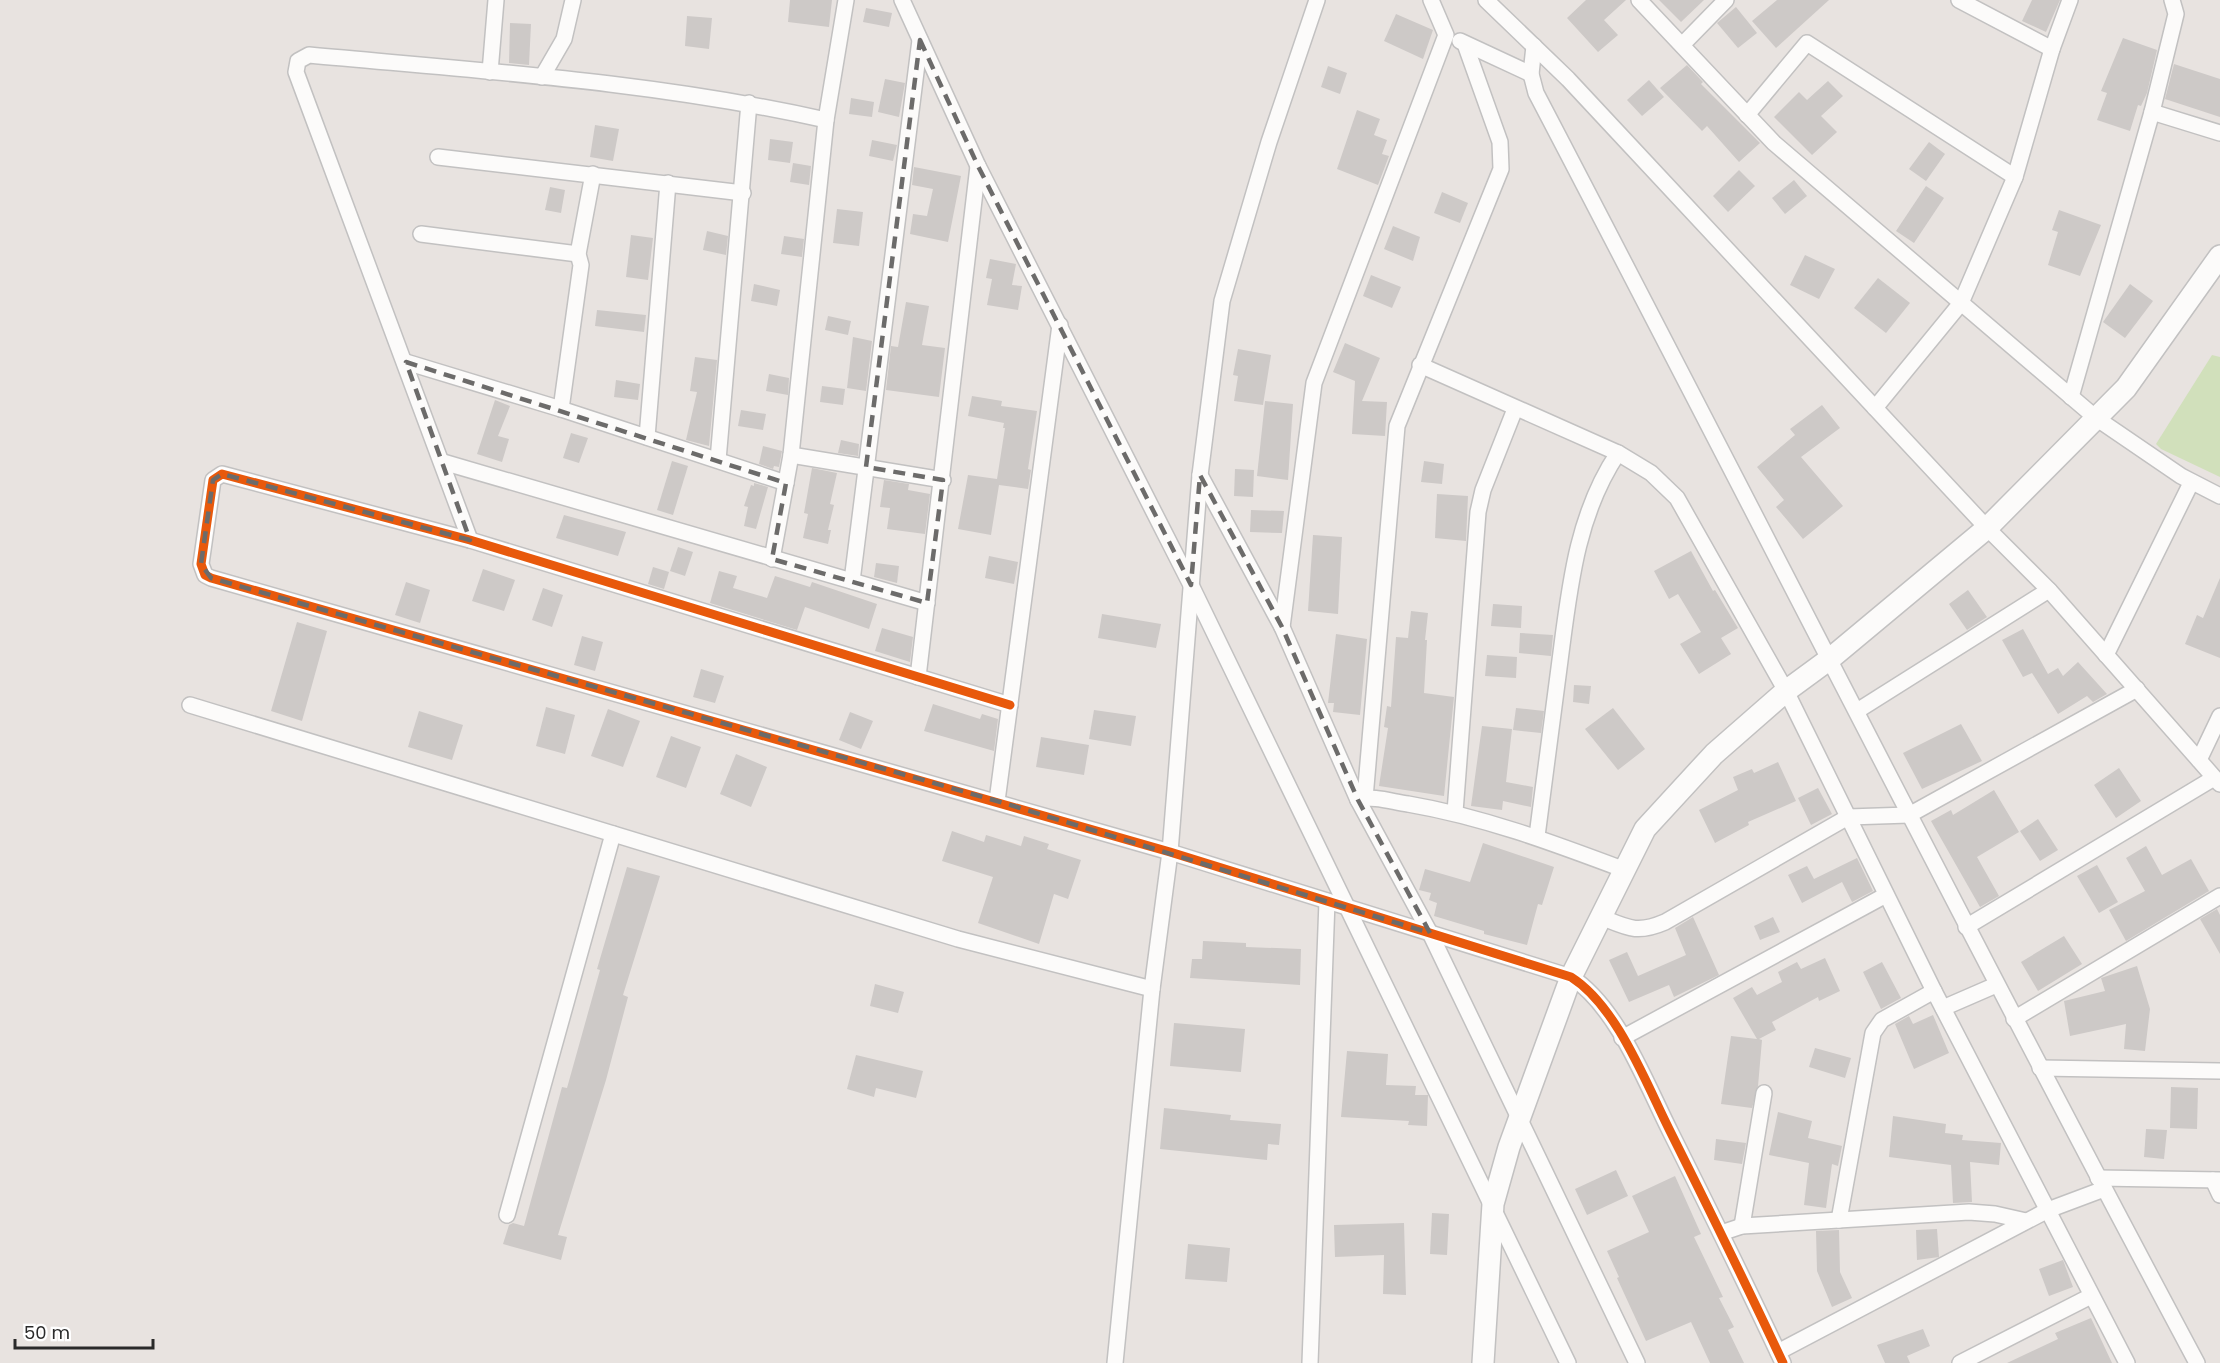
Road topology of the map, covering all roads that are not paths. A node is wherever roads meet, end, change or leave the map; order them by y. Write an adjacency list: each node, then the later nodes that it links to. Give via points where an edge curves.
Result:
1 (496, 0): 19 (street)
2 (573, 0): 21 (street, via 564,39)
3 (846, 0): 25 (street)
4 (902, 0): 14 (street)
5 (1317, 0): 51 (street, via 1269,142 1222,302)
6 (1431, 0): 13 (street)
7 (1486, 0): 17 (street)
8 (1639, 0): 16 (street)
9 (1726, 0): 16 (street)
10 (1959, 0): 18 (street)
11 (2070, 0): 18 (street)
12 (2172, 0): 23 (street, via 2176,14)
13 (1446, 35): 15 (street); 63 (street, via 1314,383)
14 (920, 40): 28 (street); 50 (street)
15 (1465, 44): 20 (street); 39 (street, via 1500,142 1501,169)
16 (1682, 45): 24 (street)
17 (1534, 46): 20 (street); 41 (street)
18 (2052, 49): 30 (street)
19 (490, 72): 21 (street); 38 (street, via 309,56 296,66)
20 (1531, 74): 65 (street, via 1536,93)
21 (542, 77): 22 (street)
22 (749, 103): 25 (street); 32 (street)
23 (2152, 112): 26 (street); 40 (street)
24 (1747, 115): 30 (street, via 1807,43); 36 (street, via 1774,143)
25 (826, 120): 47 (street)
26 (2220, 133)
27 (438, 158): 29 (street)
28 (978, 166): 37 (street); 52 (street)
29 (593, 174): 31 (street); 34 (street)
30 (2015, 177): 36 (street)
31 (668, 183): 32 (street); 45 (street)
32 (743, 193): 48 (street)
33 (421, 234): 34 (street)
34 (578, 254): 42 (street, via 581,265)
35 (2220, 256): 44 (main road, via 2126,388)
36 (1961, 303): 40 (street); 41 (street)
37 (1060, 325): 60 (street); 70 (street)
38 (406, 362): 42 (street); 49 (street)
39 (1420, 365): 43 (street); 75 (street, via 1395,436)
40 (2071, 396): 44 (street)
41 (1875, 408): 56 (street)
42 (561, 409): 45 (street)
43 (1515, 409): 46 (street); 77 (street, via 1478,512)
44 (2096, 418): 54 (street); 56 (main road)
45 (647, 437): 48 (street)
46 (1618, 453): 68 (street, via 1651,473 1677,498); 81 (street, via 1590,508 1573,566)
47 (791, 455): 50 (street); 53 (street)
48 (718, 460): 53 (street)
49 (443, 462): 57 (street); 58 (street)
50 (866, 467): 52 (street); 59 (street)
51 (1200, 475): 60 (street); 63 (street)
52 (943, 480): 62 (street)
53 (786, 483): 58 (street)
54 (2192, 483): 55 (street); 64 (street)
55 (2220, 495)
56 (1987, 528): 61 (street); 65 (main road)
57 (471, 540): 66 (street); 76 (street, via 222,474 213,480 201,564 205,575 212,578)
58 (772, 559): 59 (street)
59 (852, 581): 62 (street)
60 (1191, 585): 82 (street); 87 (street)
61 (2049, 590): 64 (street); 71 (street)
62 (927, 603): 66 (street)
63 (1282, 627): 75 (street)
64 (2106, 655): 67 (street)
65 (1831, 658): 68 (main road); 71 (street)
66 (918, 677): 70 (street)
67 (2137, 689): 73 (street); 78 (street)
68 (1786, 691): 79 (street); 83 (main road, via 1714,754 1646,830)
69 (190, 705): 80 (street)
70 (1010, 705): 76 (street)
71 (1857, 711): 78 (street)
72 (2220, 716): 73 (street)
73 (2199, 760): 74 (street)
74 (2217, 781): 89 (street)
75 (1361, 799): 77 (street); 90 (street)
76 (997, 801): 82 (street)
77 (1455, 812): 81 (street)
78 (1909, 815): 79 (street); 89 (street)
79 (1848, 817): 84 (street); 88 (street, via 1646,930)
80 (613, 834): 93 (street, via 958,939); 107 (street)
81 (1537, 836): 83 (street)
82 (1170, 852): 86 (street); 93 (street)
83 (1624, 870): 88 (main road)
84 (1886, 895): 94 (street); 97 (street)
85 (2220, 896): 96 (street)
86 (1327, 901): 87 (street); 115 (street)
87 (1346, 907): 90 (street); 105 (street)
88 (1601, 917): 91 (main road)
89 (1966, 927): 92 (street)
90 (1430, 933): 91 (street); 101 (street)
91 (1571, 977): 97 (street, via 1593,993); 101 (main road)
92 (1996, 985): 95 (street); 96 (street)
93 (1152, 989): 114 (street)
94 (1934, 991): 95 (street); 108 (street, via 1882,1020 1873,1033)
95 (1943, 1008): 106 (street)
96 (2014, 1019): 98 (street)
97 (1622, 1038): 111 (street)
98 (2040, 1068): 99 (street); 103 (street)
99 (2220, 1071)
100 (1764, 1094): 110 (street)
101 (1518, 1117): 105 (main road); 118 (street)
102 (2216, 1180): 103 (street); 104 (street)
103 (2101, 1183): 106 (street); 121 (street)
104 (2220, 1195)
105 (1493, 1204): 116 (main road); 117 (street)
106 (2048, 1210): 109 (street); 112 (street)
107 (507, 1215)
108 (1839, 1220): 109 (street, via 1982,1212); 110 (street)
109 (2026, 1221): 113 (street)
110 (1742, 1227): 111 (street)
111 (1722, 1233): 113 (street)
112 (2091, 1296): 119 (street); 120 (street)
113 (1780, 1358)
114 (1115, 1363)
115 (1310, 1363)
116 (1483, 1363)
117 (1568, 1363)
118 (1637, 1363)
119 (1960, 1363)
120 (2127, 1363)
121 (2197, 1363)

